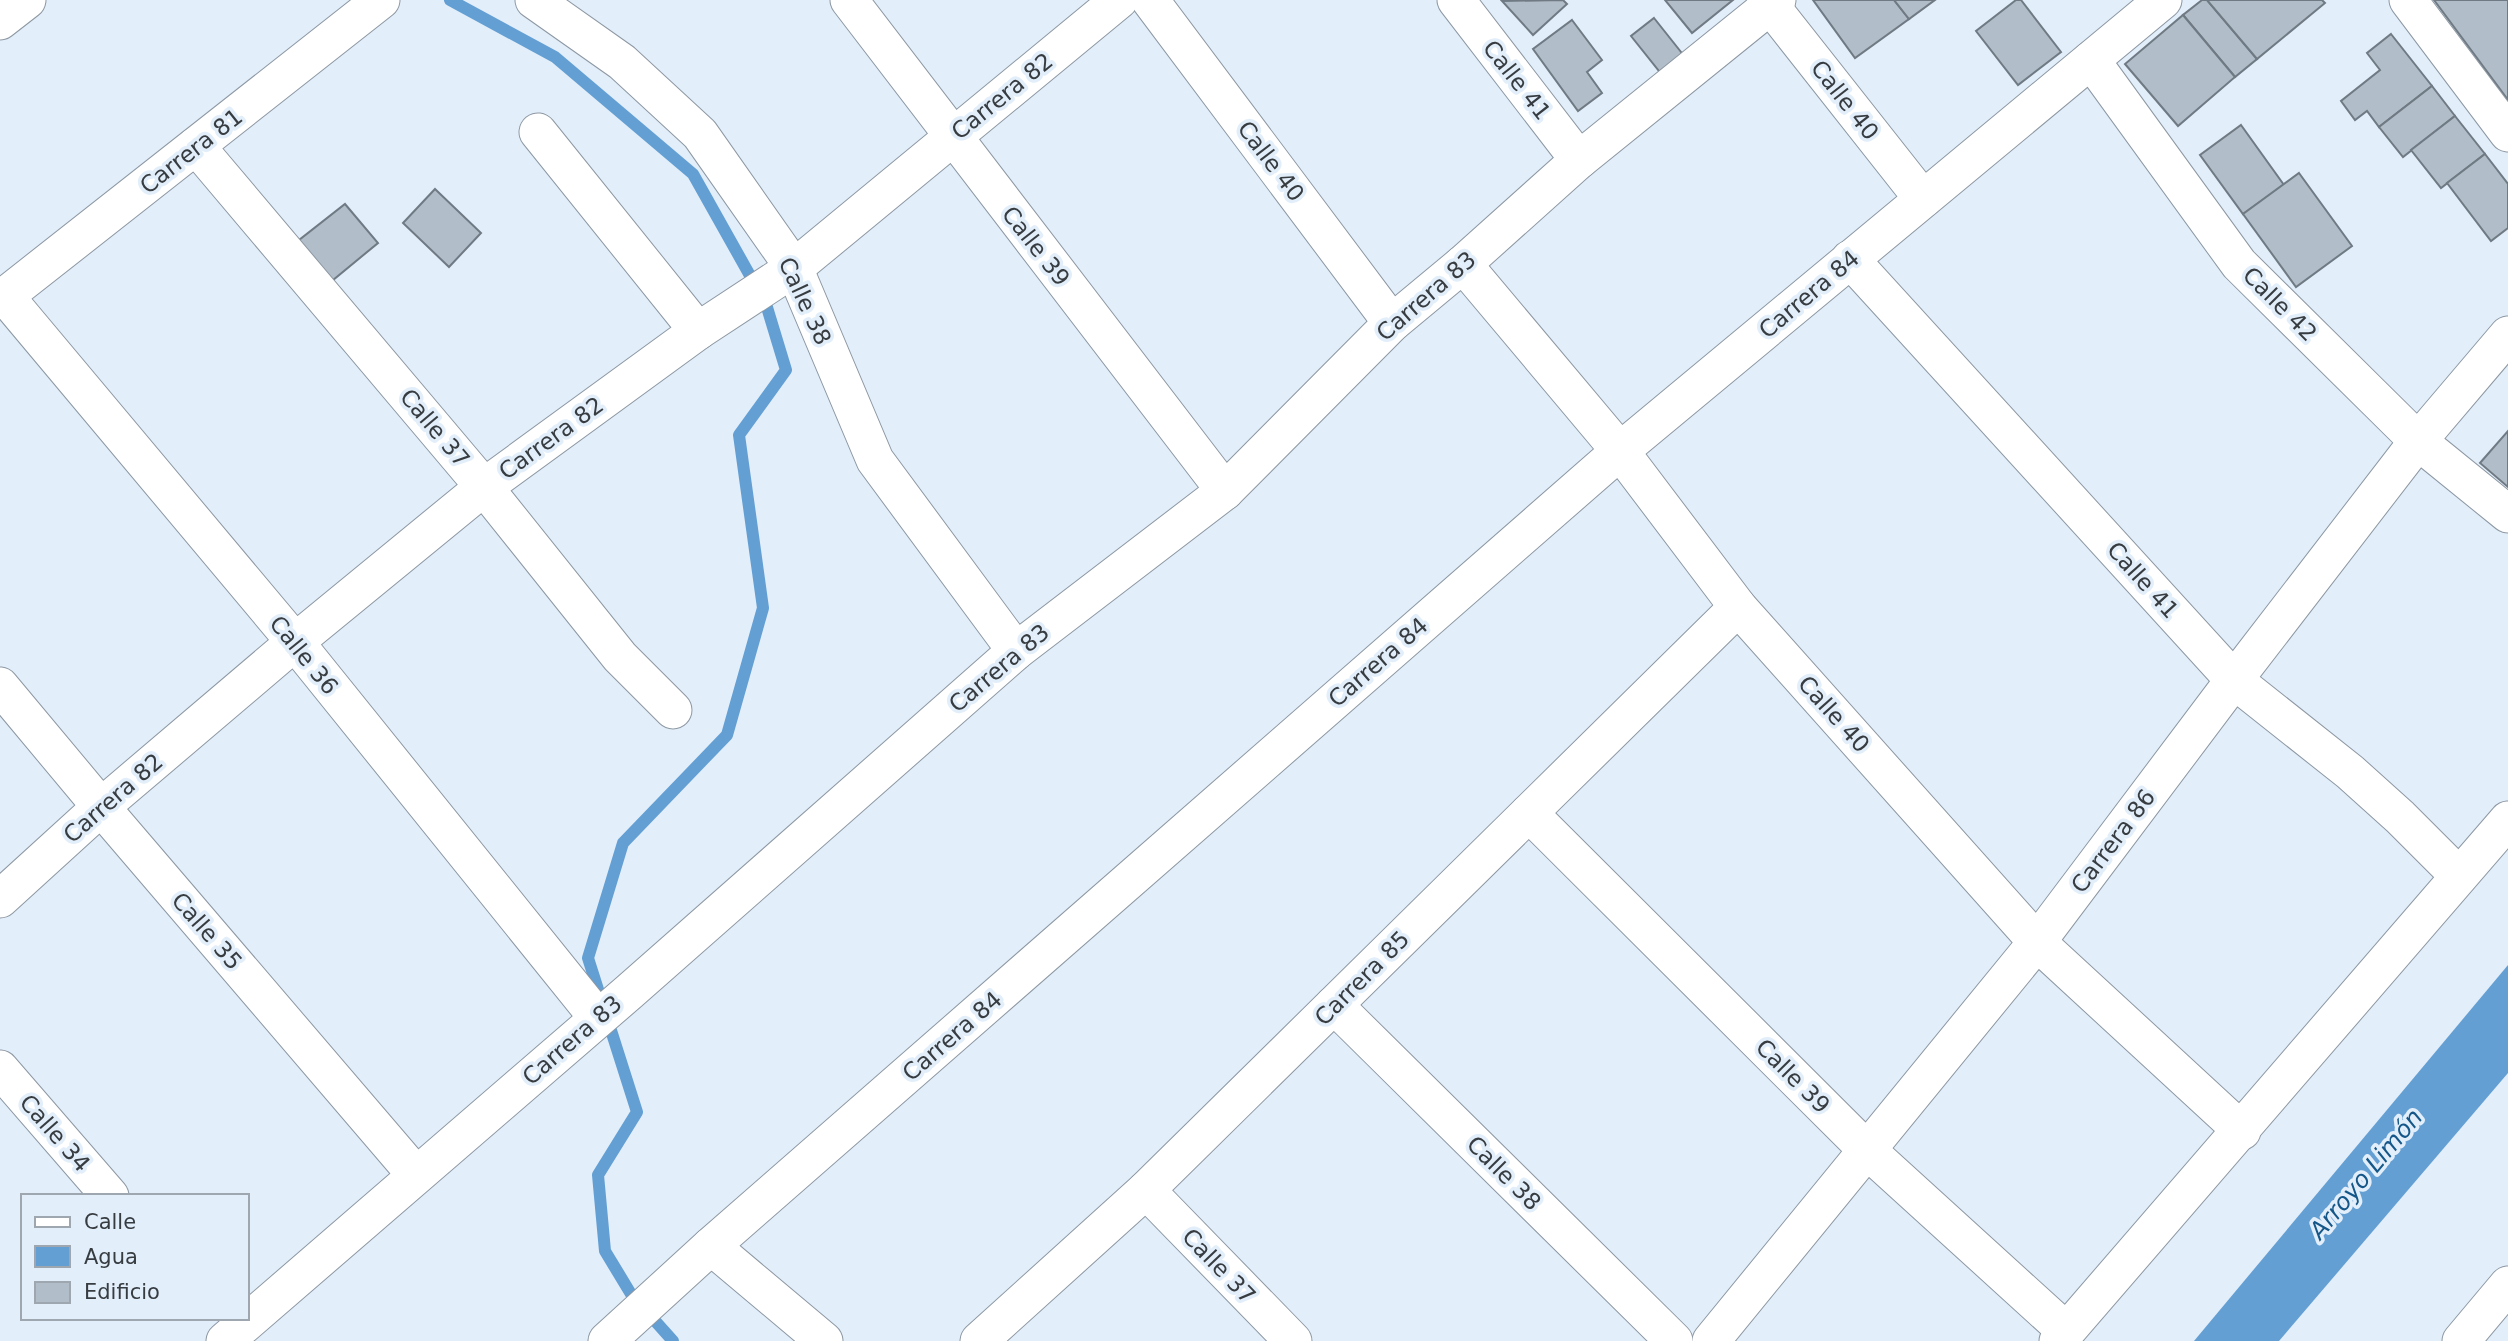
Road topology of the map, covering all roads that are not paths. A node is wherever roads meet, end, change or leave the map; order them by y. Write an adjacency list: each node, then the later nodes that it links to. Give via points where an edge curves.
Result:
1 (27, 0): 11 (street)
2 (381, 0): 16 (street, Carrera 81)
3 (534, 0): 21 (street, Calle 38, via 622,62 700,134)
4 (849, 0): 15 (street, Calle 39)
5 (1119, 0): 15 (street, Carrera 82)
6 (1150, 0): 23 (street, Calle 40)
7 (1456, 0): 17 (street, Calle 41)
8 (2163, 0): 12 (street, Carrera 84)
9 (2408, 0): 14 (street)
10 (1771, 2): 17 (street, Carrera 83); 18 (street, Calle 40)
11 (0, 21)
12 (2091, 60): 18 (street, Carrera 84); 26 (street, Calle 42, via 2239,264)
13 (538, 132): 24 (street)
14 (2508, 133)
15 (952, 136): 21 (street, Carrera 82); 29 (street, Calle 39)
16 (196, 146): 22 (street, Carrera 81); 28 (street, Calle 37)
17 (1579, 160): 20 (street, Carrera 83)
18 (1923, 199): 19 (street, Carrera 84)
19 (1850, 259): 27 (street, Carrera 84); 34 (street, Calle 41)
20 (1463, 264): 23 (street, Carrera 83); 27 (street, Calle 40)
21 (786, 272): 24 (street, Carrera 82); 33 (street, Calle 38, via 874,460)
22 (2, 298): 32 (street, Calle 36)
23 (1392, 323): 29 (street, Carrera 83)
24 (698, 331): 28 (street, Carrera 82)
25 (2508, 335): 26 (street, Carrera 86)
26 (2418, 441): 30 (street, Calle 42); 34 (street, Carrera 86)
27 (1620, 451): 31 (street, Calle 40); 51 (street, Carrera 84)
28 (485, 487): 32 (street, Carrera 82); 36 (street, Calle 37, via 620,657)
29 (1225, 491): 33 (street, Carrera 83)
30 (2508, 514)
31 (1738, 607): 38 (street, Carrera 85); 42 (street, Calle 40)
32 (295, 642): 37 (street, Carrera 82); 44 (street, Calle 36)
33 (1016, 651): 44 (street, Carrera 83)
34 (2234, 680): 40 (street, Calle 41, via 2350,772); 42 (street, Carrera 86)
35 (0, 686): 37 (street, Calle 35)
36 (673, 710)
37 (101, 807): 41 (street, Carrera 82); 48 (street, Calle 35)
38 (1529, 813): 43 (street, Carrera 85); 47 (street, Calle 39)
39 (2508, 820): 40 (street)
40 (2459, 876): 46 (street)
41 (0, 899)
42 (2037, 943): 46 (street, Calle 40); 47 (street, Carrera 86)
43 (1334, 1005): 49 (street, Carrera 85); 59 (street, Calle 38)
44 (610, 1008): 48 (street, Carrera 83)
45 (0, 1069): 50 (street, Calle 34)
46 (2242, 1131): 55 (street)
47 (1867, 1150): 55 (street, Calle 39); 60 (street, Carrera 86)
48 (416, 1175): 53 (street, Carrera 83)
49 (1146, 1190): 57 (street, Carrera 85); 58 (street, Calle 37)
50 (108, 1194)
51 (711, 1246): 54 (street, Carrera 84); 56 (street)
52 (2508, 1285): 61 (street)
53 (248, 1312)
54 (617, 1332)
55 (2062, 1336)
56 (824, 1341)
57 (979, 1341)
58 (1293, 1341)
59 (1674, 1341)
60 (1712, 1341)
61 (2461, 1341)

